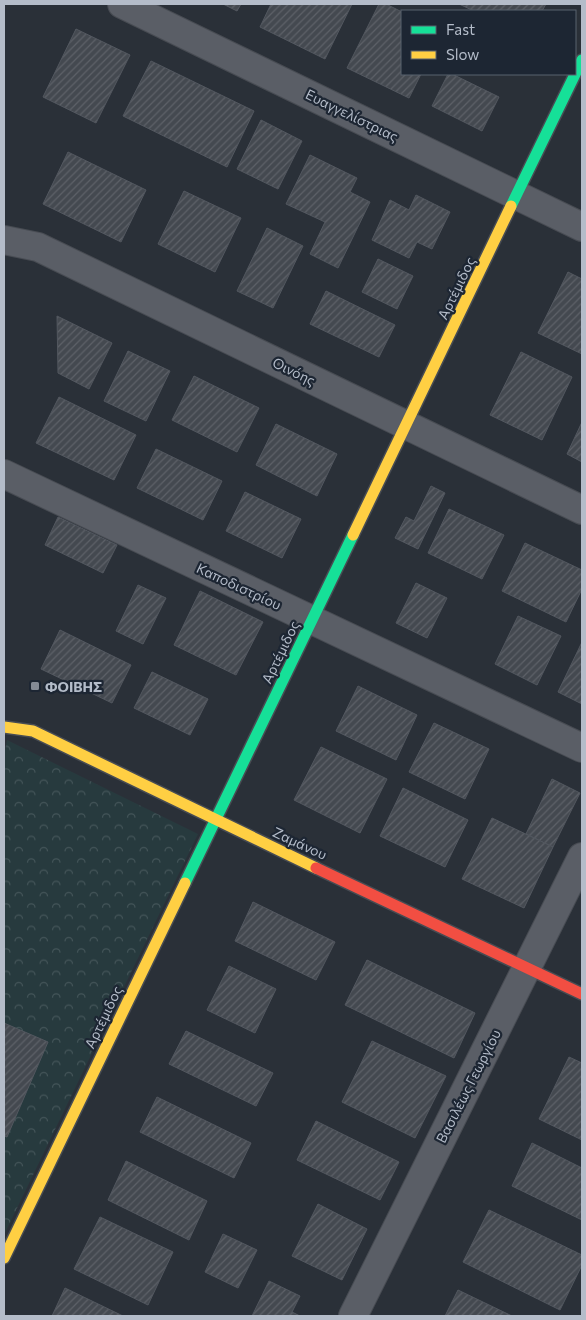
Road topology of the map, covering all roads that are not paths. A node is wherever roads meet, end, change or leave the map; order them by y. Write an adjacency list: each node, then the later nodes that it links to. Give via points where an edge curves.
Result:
1 (122, 4): 5 (street, Ευαγγελίστριας)
2 (582, 60): 3 (street, Αρτέμιδος)
3 (576, 72)
4 (575, 75): 5 (street, Αρτέμιδος)
5 (517, 195): 6 (street, Ευαγγελίστριας); 8 (street, Αρτέμιδος)
6 (582, 227)
7 (4, 240): 8 (street, Οινόης, via 38,247)
8 (406, 425): 10 (street, Οινόης); 11 (street, Αρτέμιδος)
9 (4, 474): 11 (street, Καποδιστρίου)
10 (582, 510)
11 (312, 620): 13 (street, Καποδιστρίου); 14 (street, Αρτέμιδος)
12 (4, 727): 14 (street, Ζαμάνου, via 33,731)
13 (582, 748)
14 (215, 820): 16 (street, Ζαμάνου); 18 (street, Αρτέμιδος)
15 (582, 857): 16 (street, Βασιλέως Γεωργίου)
16 (527, 967): 17 (street, Ζαμάνου); 19 (street, Βασιλέως Γεωργίου)
17 (582, 994)
18 (4, 1258)
19 (353, 1316)

